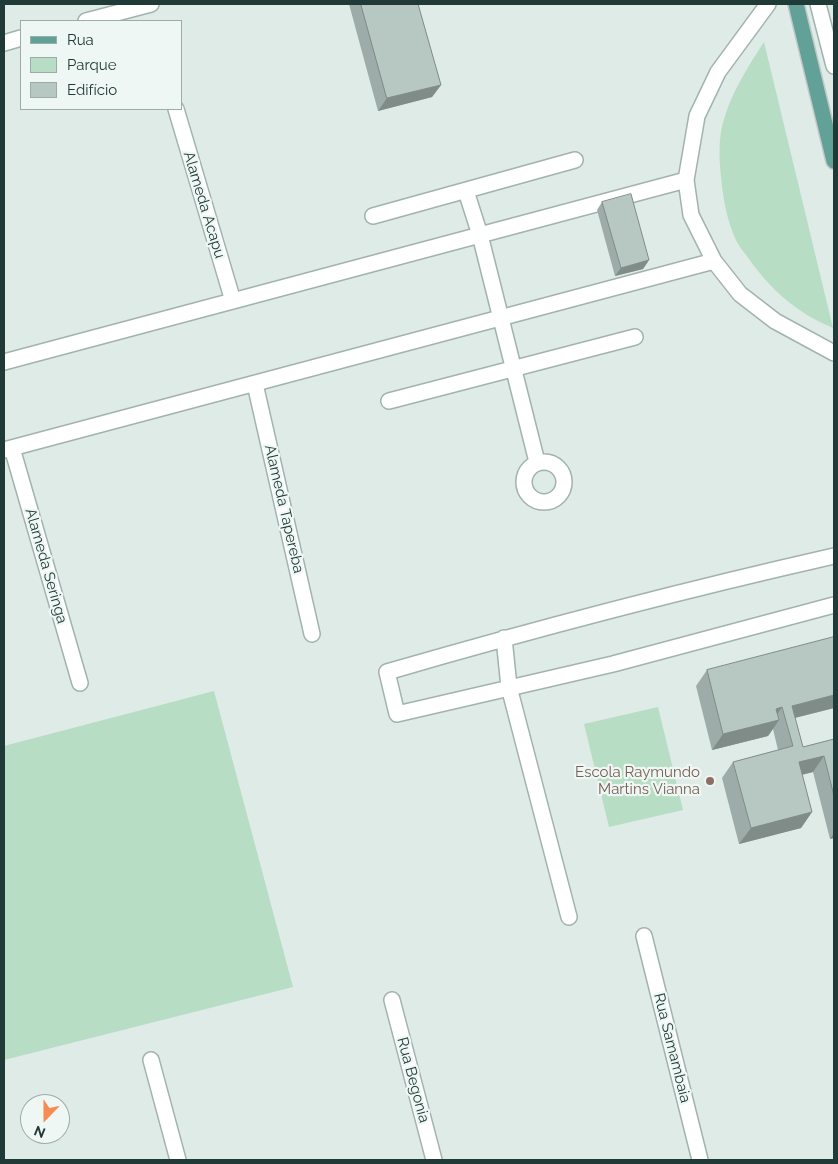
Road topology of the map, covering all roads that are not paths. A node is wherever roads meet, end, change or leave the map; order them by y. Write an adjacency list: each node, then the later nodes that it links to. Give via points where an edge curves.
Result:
1 (151, 4): 5 (street)
2 (768, 4): 12 (street, via 718,72 697,116)
3 (796, 4): 11 (main road)
4 (818, 4): 8 (street)
5 (90, 20)
6 (20, 38): 7 (street)
7 (4, 43)
8 (834, 66)
9 (176, 110): 21 (street, Alameda Acapu)
10 (575, 160): 13 (street)
11 (834, 161)
12 (686, 180): 14 (street); 19 (street, via 691,215)
13 (466, 191): 16 (street); 17 (street)
14 (626, 195): 15 (street); 17 (street)
15 (631, 214)
16 (373, 216)
17 (480, 235): 21 (street); 22 (street)
18 (644, 260): 20 (street)
19 (714, 261): 20 (street); 24 (street, via 740,294 774,321)
20 (649, 279): 22 (street)
21 (233, 301): 25 (street)
22 (501, 318): 26 (street); 27 (street)
23 (635, 337): 26 (street)
24 (834, 353)
25 (4, 362)
26 (514, 368): 28 (street); 30 (street)
27 (256, 384): 29 (street); 33 (street, Alameda Tapereba)
28 (389, 401)
29 (8, 449): 35 (street, Alameda Seringa)
30 (537, 462)
31 (834, 556): 34 (street)
32 (834, 605): 36 (street, via 613,664)
33 (312, 634)
34 (504, 638): 36 (street); 36 (street, via 387,672 398,714)
35 (80, 684)
36 (509, 687): 37 (street)
37 (569, 917)
38 (644, 936): 43 (street, Rua Samambaia)
39 (392, 1000): 42 (street, Rua Begonia)
40 (151, 1060): 41 (street)
41 (178, 1160)
42 (434, 1160)
43 (700, 1160)

